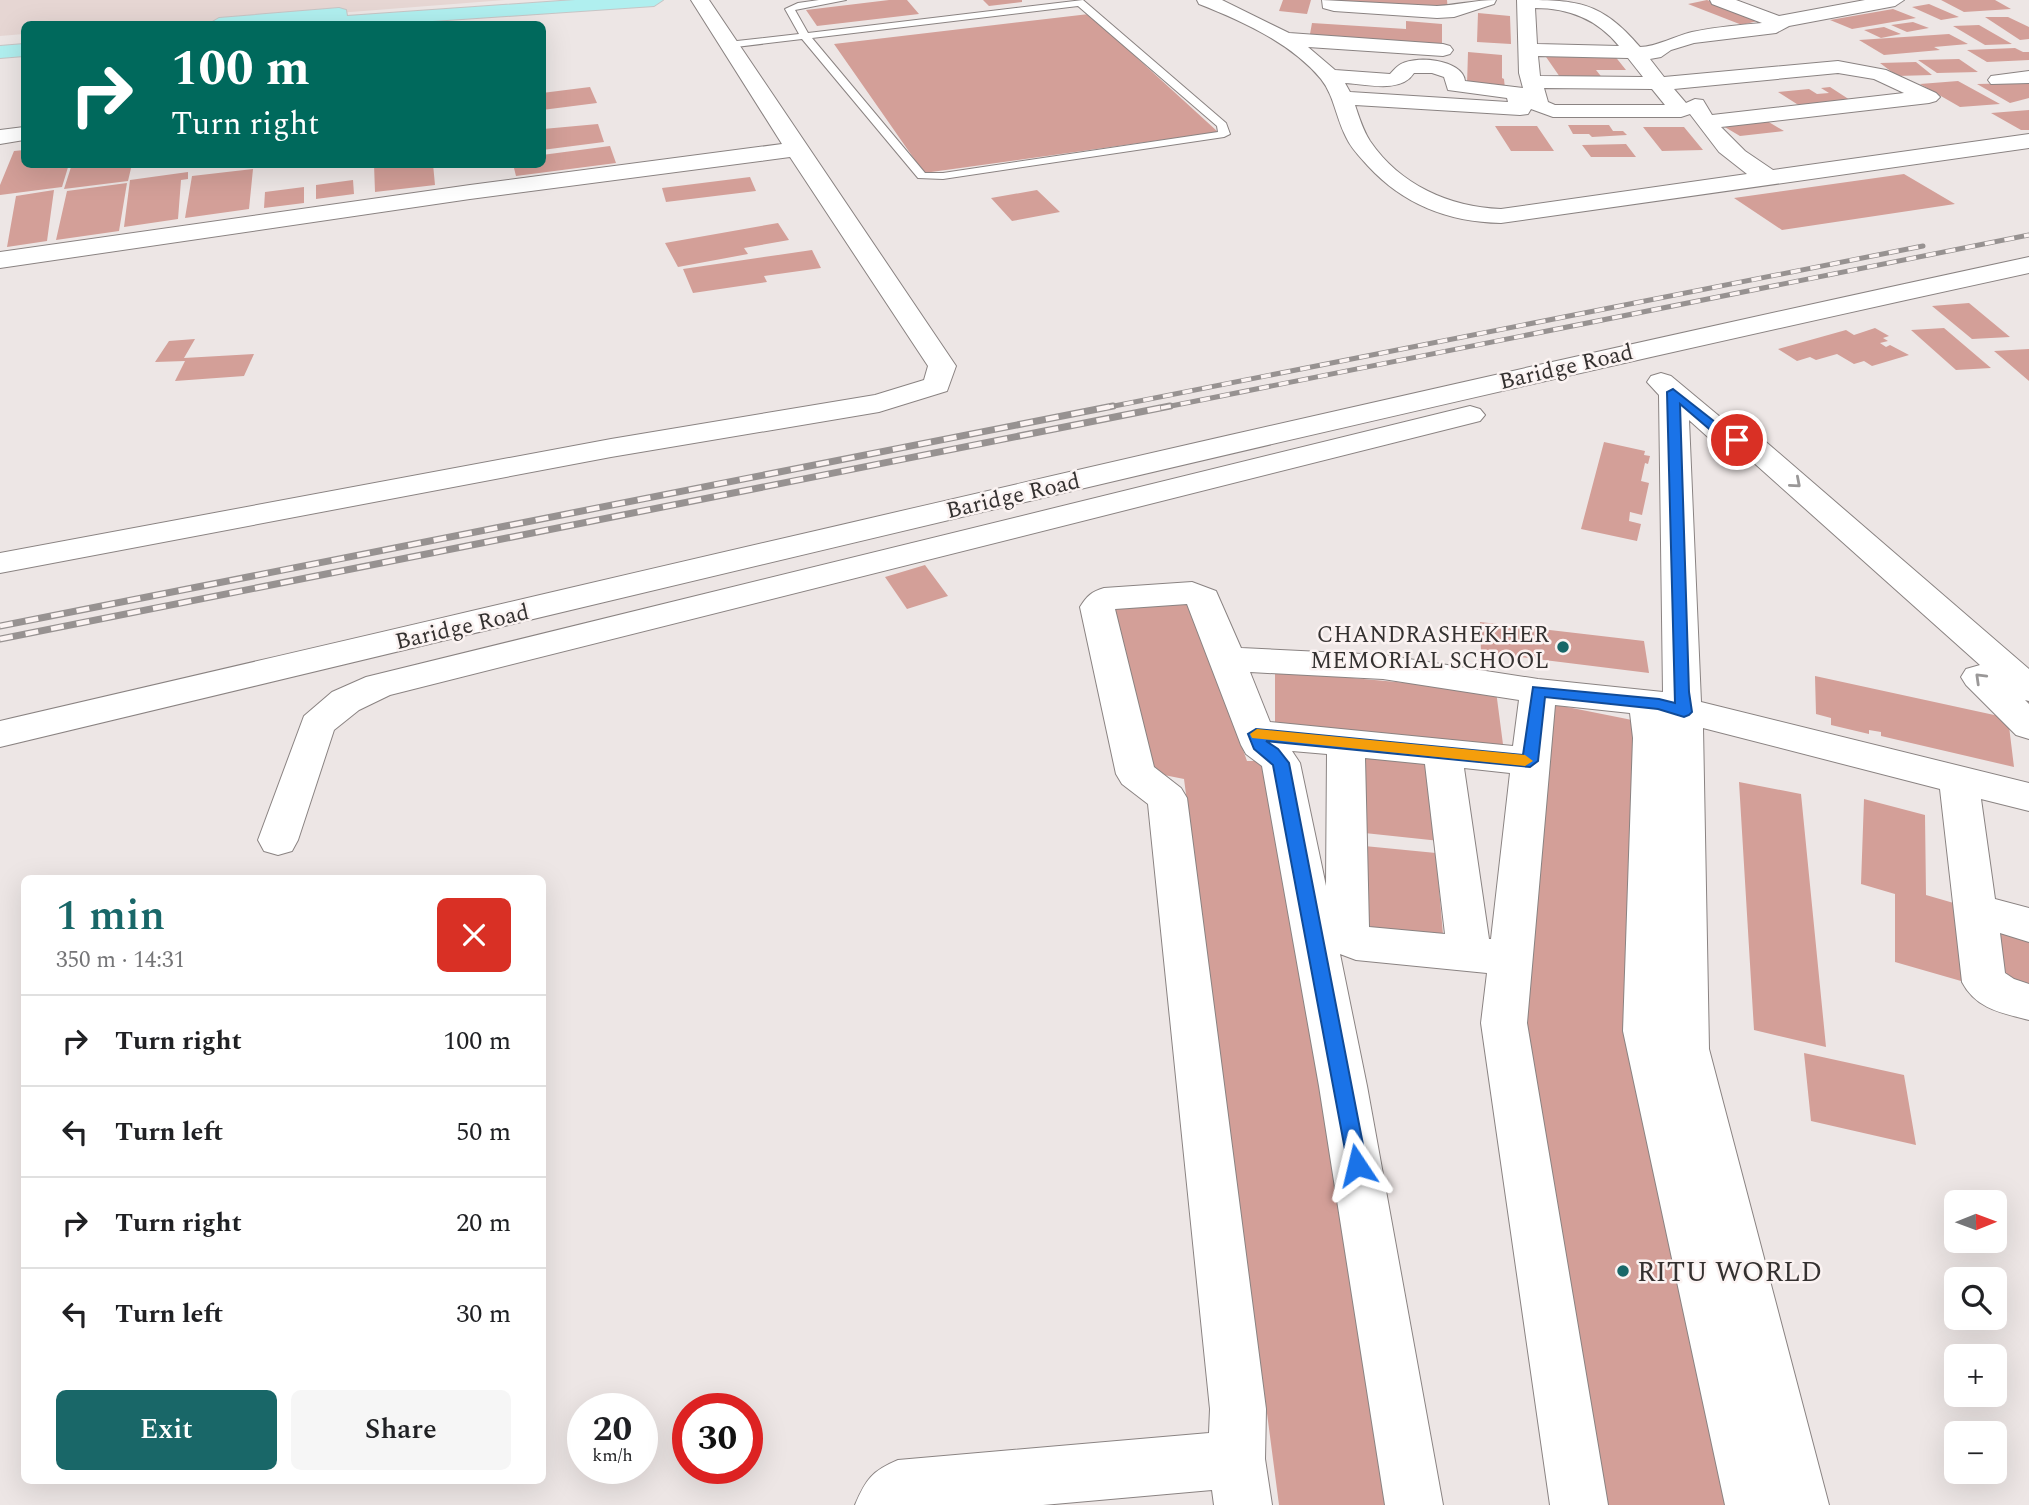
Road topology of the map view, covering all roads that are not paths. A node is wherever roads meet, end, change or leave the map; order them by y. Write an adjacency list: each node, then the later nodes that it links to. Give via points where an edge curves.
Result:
1 (529, 0): 13 (main road)
2 (654, 0): 14 (main road)
3 (700, 0): 20 (street)
4 (841, 0): 16 (lane, via 790,9)
5 (1206, 0): 17 (street)
6 (1331, 0): 7 (street, via 1334,5 1437,12)
7 (1487, 0)
8 (1719, 0): 15 (street)
9 (1895, 0): 15 (street)
10 (1078, 2): 16 (lane); 16 (lane, via 1222,125 1224,134 922,176)
11 (1590, 4): 24 (street, via 1626,20)
12 (1458, 14): 23 (street)
13 (258, 21)
14 (356, 21)
15 (1778, 22): 24 (street, via 1776,27 1686,40)
16 (804, 36): 20 (lane)
17 (1284, 39): 23 (street); 26 (street)
18 (21, 41): 19 (main road)
19 (0, 43)
20 (728, 45): 37 (street)
21 (21, 50): 25 (main road)
22 (1529, 50): 24 (street); 24 (street, via 1524,4 1538,2 1586,9); 29 (street)
23 (1459, 51): 31 (street)
24 (1650, 51): 30 (street)
25 (0, 52)
26 (1329, 76): 31 (street, via 1393,80 1412,67 1446,69 1454,75 1455,86); 32 (street)
27 (2029, 77): 28 (street)
28 (1998, 80)
29 (1532, 82): 30 (street); 30 (street, via 1539,106 1553,111 1681,111)
30 (1670, 83): 33 (street); 33 (street, via 1847,67 1879,74 1929,97)
31 (1462, 86): 32 (street, via 1513,91 1520,109)
32 (1343, 98): 38 (street, via 1358,140 1388,175 1426,202 1475,216)
33 (1705, 122): 38 (street, via 1736,158)
34 (21, 134): 35 (street)
35 (0, 137)
36 (2029, 141): 38 (street)
37 (796, 149): 39 (street, via 468,184); 43 (street, via 942,366 937,385 879,403 597,450)
38 (1770, 178)
39 (0, 260)
40 (2029, 265): 41 (street, Baridge Road)
41 (1650, 372): 42 (street); 47 (street, via 1681,692); 49 (street, Baridge Road, via 1182,454); 56 (street, via 379,686 350,696 317,725)
42 (1720, 432): 45 (street, one-way to 45, via 1755,448); 48 (street, one-way to 42, via 1948,647 1718,447)
43 (0, 563)
44 (1227, 660): 46 (street, via 1296,659 1485,680); 50 (street); 61 (street, via 1204,599 1192,593 1104,599 1097,607 1136,774 1167,797 1238,1409)
45 (2029, 689)
46 (1538, 691): 47 (street); 53 (street)
47 (1666, 707): 54 (street); 65 (street, via 1652,738 1646,1031); 66 (street, via 1686,1049)
48 (2029, 726)
49 (0, 734)
50 (1256, 734): 51 (street); 63 (street, via 1259,745 1281,763 1343,1086)
51 (1346, 743): 52 (street); 59 (street, via 1347,933 1356,943)
52 (1443, 753): 53 (street); 59 (street)
53 (1530, 761): 59 (street)
54 (1959, 780): 55 (street); 57 (street)
55 (2029, 797)
56 (278, 840)
57 (1977, 910): 58 (street); 60 (street, via 1984,982 2000,994)
58 (2029, 925)
59 (1489, 956): 64 (street, via 1504,1023)
60 (2029, 1002)
61 (1239, 1482): 62 (street, via 898,1489)
62 (884, 1505)
63 (1414, 1505)
64 (1579, 1505)
65 (1754, 1505)
66 (1800, 1505)

